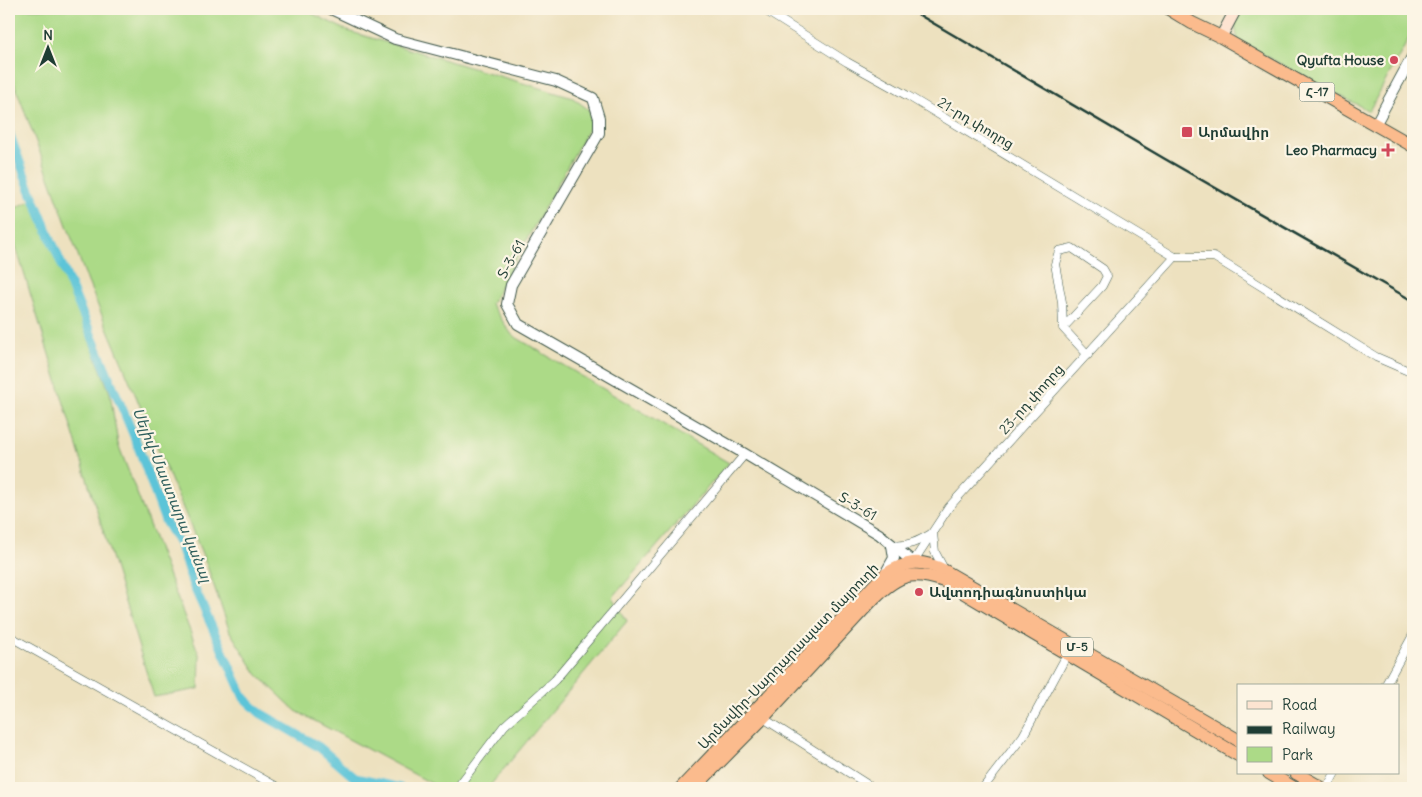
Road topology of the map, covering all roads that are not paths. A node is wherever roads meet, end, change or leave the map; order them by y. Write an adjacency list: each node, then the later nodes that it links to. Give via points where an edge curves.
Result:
1 (331, 9): 13 (street, Տ-3-61 / Տ-3-61, via 396,38 556,81 593,98 599,118 599,133 511,285 507,304 518,324)
2 (764, 9): 9 (street, 21-րդ փողոց)
3 (1169, 9): 5 (highway, Հ-17)
4 (1236, 9): 5 (main road)
5 (1221, 37): 7 (highway, Հ-17)
6 (1413, 54): 7 (street)
7 (1375, 125): 8 (highway, Հ-17)
8 (1413, 146)
9 (1175, 258): 11 (street, 23-րդ փողոց); 12 (street, via 1214,257 1376,357)
10 (1063, 328): 10 (street, via 1055,264 1060,251 1072,248 1104,268 1107,276 1102,286); 11 (street)
11 (1088, 355): 14 (street, 23-րդ փողոց, via 949,507)
12 (1413, 373)
13 (745, 454): 15 (street, Տ-3-61 / Տ-3-61, via 879,534); 31 (street, via 555,680 504,726)
14 (933, 533): 15 (street, via 903,546); 16 (street, 23-րդ փողոց); 17 (street, via 935,552)
15 (892, 545): 16 (street, Տ-3-61 / Տ-3-61); 18 (street, via 894,558)
16 (914, 568): 17 (highway, Մ-5, via 924,562); 18 (highway, Արմավիր-Սարդարապատ մայրուղի, via 894,568); 21 (highway, Մ-5, via 944,581); 24 (highway, Արմավիր-Սարդարապատ մայրուղի, via 875,597)
17 (944, 571): 23 (highway, Մ-5)
18 (883, 576): 32 (highway, Արմավիր-Սարդարապատ մայրուղի)
19 (1413, 635): 22 (street)
20 (9, 636): 30 (street)
21 (1068, 653): 23 (highway, Մ-5); 35 (street, via 1023,736)
22 (1385, 684)
23 (1174, 710): 25 (highway, Մ-5); 26 (highway, Մ-5)
24 (763, 718): 33 (highway, Արմավիր-Սարդարապատ մայրուղի); 34 (street)
25 (1237, 740)
26 (1237, 754)
27 (1271, 774): 36 (highway)
28 (1298, 774): 37 (highway)
29 (1334, 774): 38 (street)
30 (279, 788)
31 (458, 788)
32 (682, 788)
33 (694, 788)
34 (873, 788)
35 (983, 788)
36 (1294, 788)
37 (1322, 788)
38 (1327, 788)

